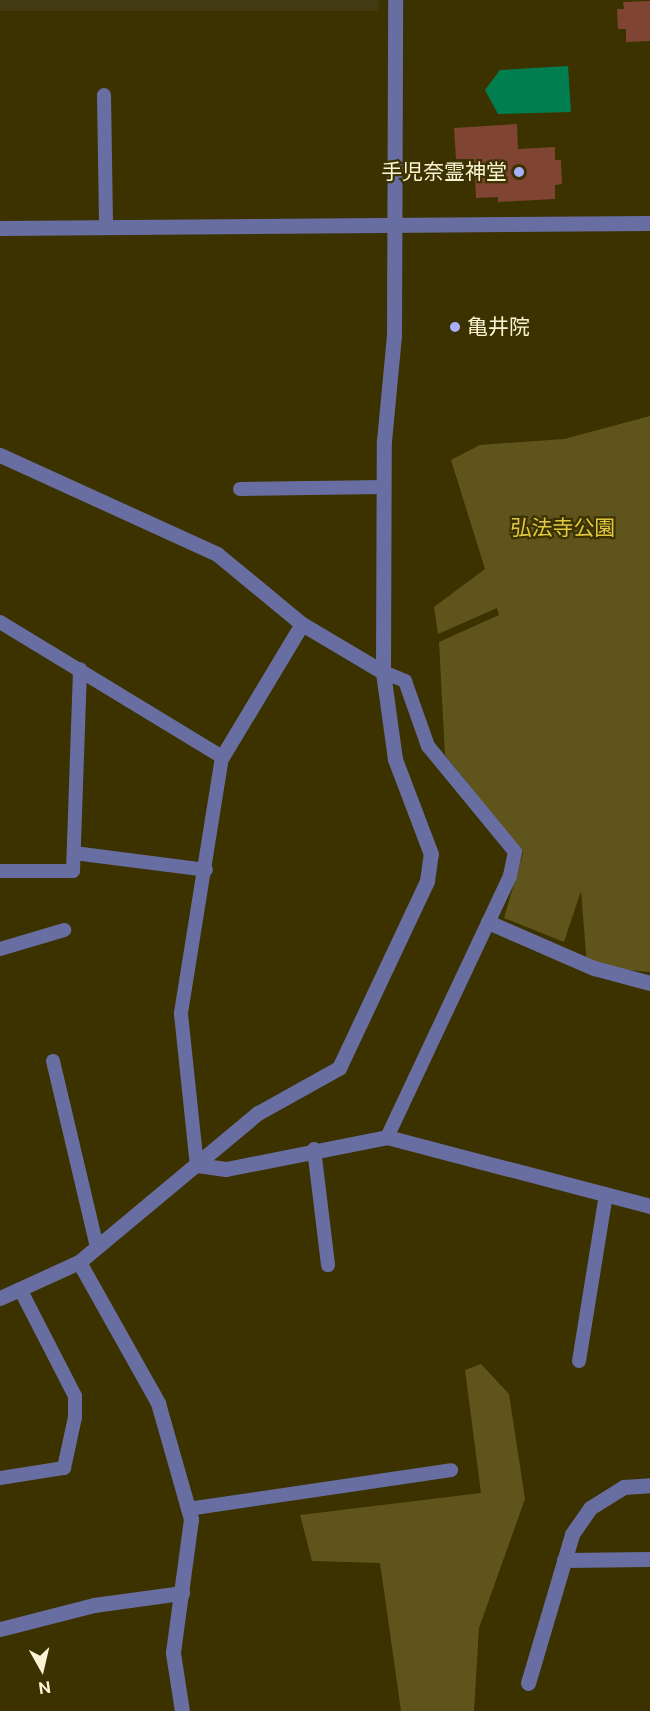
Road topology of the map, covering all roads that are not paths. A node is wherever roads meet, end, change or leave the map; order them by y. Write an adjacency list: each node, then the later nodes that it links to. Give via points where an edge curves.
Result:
1 (394, 0): 4 (street)
2 (104, 95): 5 (lane)
3 (650, 223): 4 (street)
4 (393, 226): 5 (street); 8 (street, via 394,335)
5 (106, 227): 6 (street)
6 (0, 228)
7 (0, 455): 11 (street, via 217,554)
8 (384, 487): 9 (lane); 13 (street)
9 (240, 489)
10 (0, 622): 12 (lane)
11 (302, 624): 13 (street); 14 (street)
12 (80, 669): 14 (lane); 15 (lane)
13 (383, 672): 18 (lane, via 405,681 428,746 515,852 510,876); 25 (street, via 395,759 431,854 427,881 339,1068 258,1113)
14 (222, 757): 16 (lane)
15 (74, 852): 16 (lane); 17 (lane, via 73,871)
16 (206, 870): 25 (lane, via 181,1014)
17 (0, 871)
18 (488, 922): 21 (street, via 594,968); 23 (lane)
19 (64, 930): 20 (lane)
20 (0, 949)
21 (650, 983)
22 (53, 1061): 28 (lane)
23 (387, 1137): 24 (street); 26 (street)
24 (314, 1149): 25 (street, via 226,1169); 30 (lane)
25 (197, 1165): 28 (street)
26 (606, 1194): 27 (street); 33 (lane)
27 (650, 1206)
28 (97, 1247): 29 (street)
29 (79, 1262): 31 (street); 37 (street, via 158,1402)
30 (328, 1265)
31 (20, 1289): 32 (street); 35 (lane, via 75,1396 75,1417 64,1468)
32 (0, 1298)
33 (579, 1361)
34 (451, 1470): 37 (lane)
35 (0, 1478)
36 (650, 1485): 39 (street, via 624,1486 590,1508 572,1534)
37 (188, 1509): 40 (street)
38 (650, 1559): 39 (street)
39 (564, 1560): 42 (street)
40 (182, 1593): 41 (street, via 94,1605); 43 (street, via 173,1653)
41 (0, 1629)
42 (528, 1683)
43 (182, 1711)

